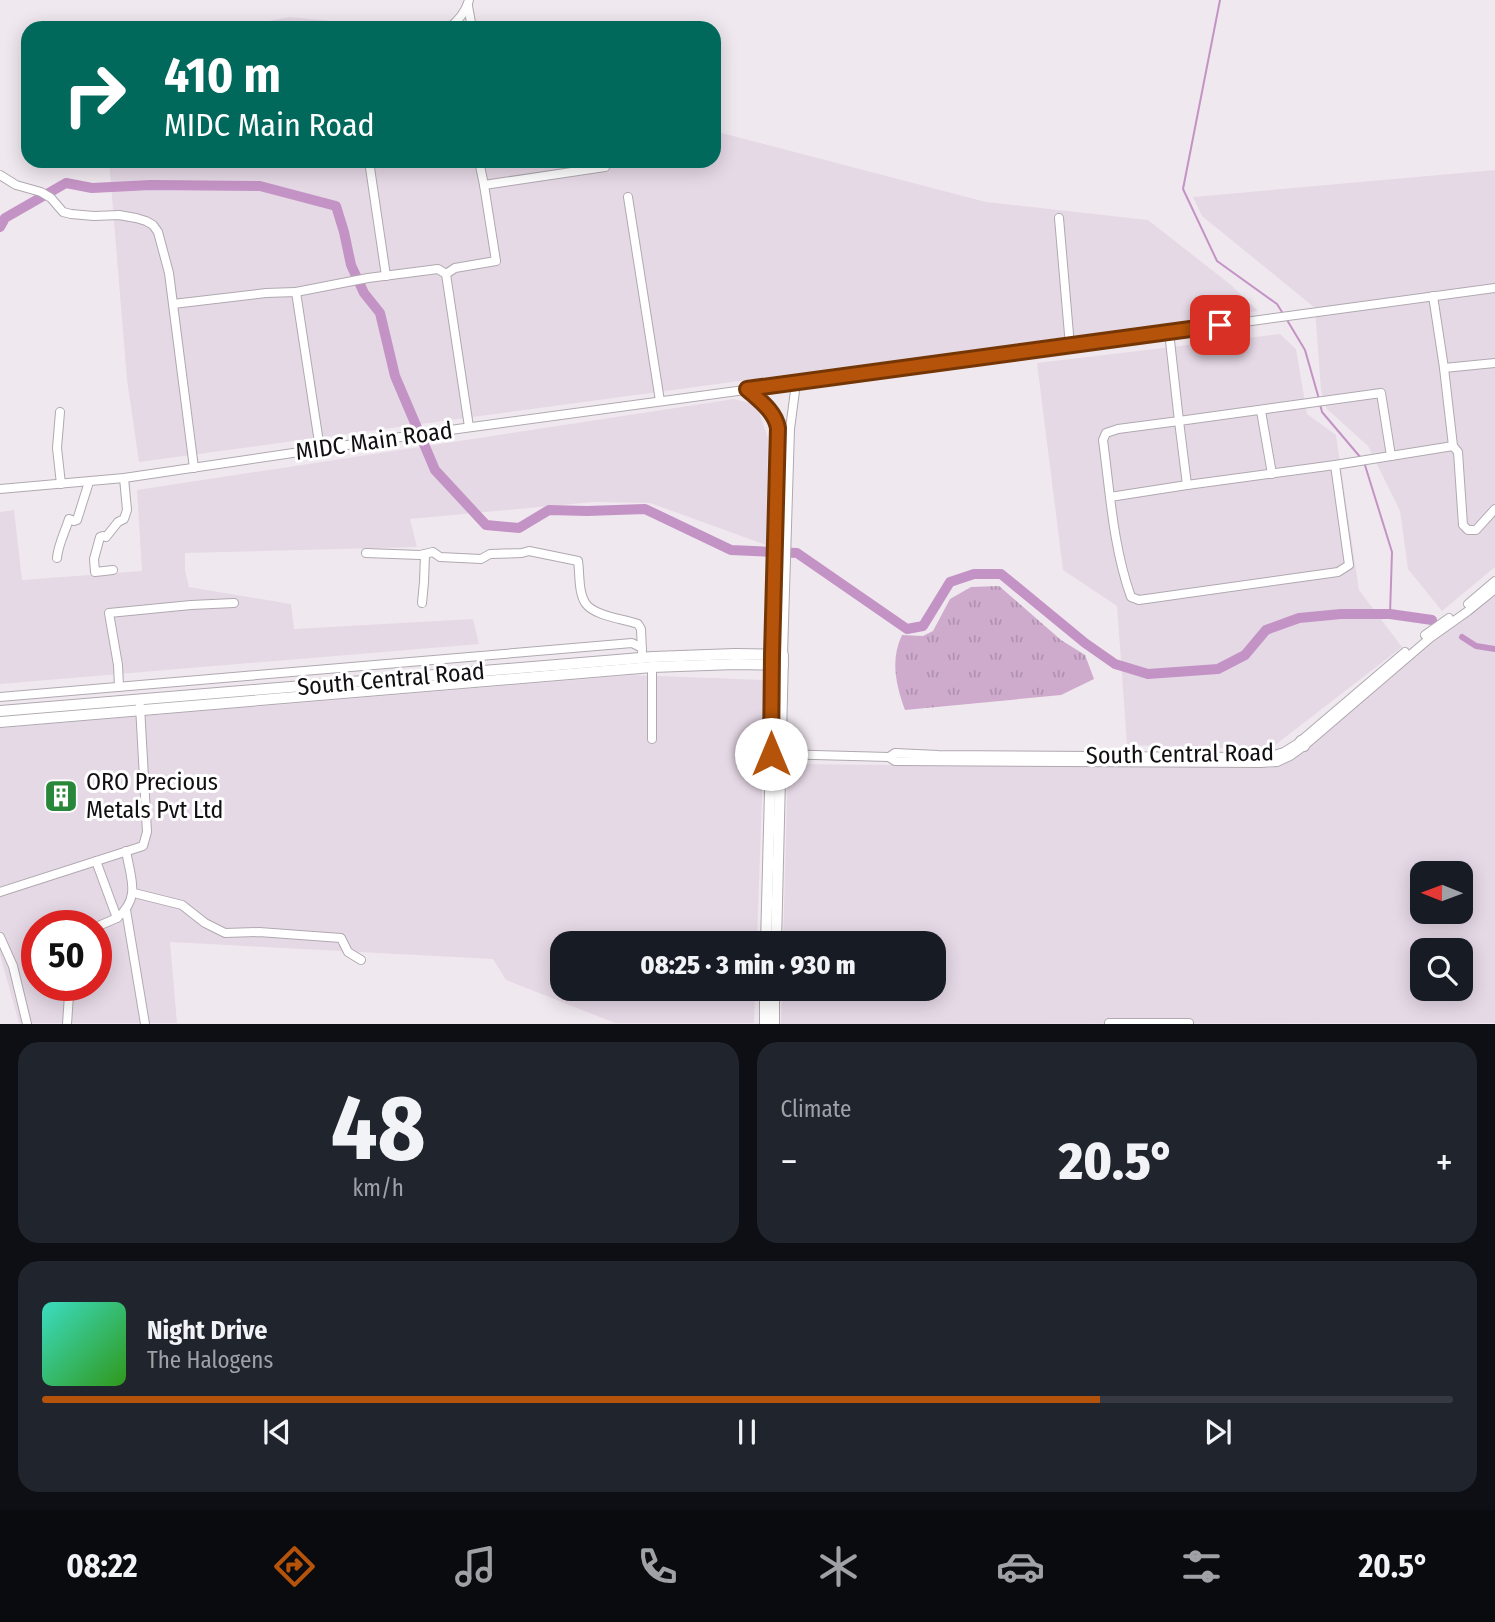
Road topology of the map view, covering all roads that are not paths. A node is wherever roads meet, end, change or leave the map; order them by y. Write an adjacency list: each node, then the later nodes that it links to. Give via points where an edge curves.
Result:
1 (468, 3): 2 (street); 3 (street)
2 (456, 21)
3 (471, 21)
4 (370, 168): 12 (street)
5 (480, 168): 8 (street)
6 (598, 168): 8 (street)
7 (0, 175): 16 (street, via 41,192 63,212 119,215 153,225 169,273)
8 (484, 185): 11 (street, via 496,261 455,268)
9 (628, 197): 23 (street)
10 (1059, 218): 18 (street)
11 (446, 274): 12 (street, via 438,269); 27 (street)
12 (387, 276): 14 (street)
13 (1495, 288): 15 (street, MIDC Main Road)
14 (296, 292): 16 (street); 29 (street)
15 (1433, 296): 17 (street, MIDC Main Road); 20 (street)
16 (173, 304): 32 (street)
17 (1169, 332): 18 (street, MIDC Main Road); 26 (street)
18 (1070, 346): 21 (street, MIDC Main Road)
19 (1495, 363): 20 (street)
20 (1444, 368): 28 (street)
21 (796, 383): 22 (street, MIDC Main Road); 50 (street)
22 (747, 389): 23 (street, MIDC Main Road); 50 (street, via 772,413 778,428)
23 (660, 401): 27 (street, MIDC Main Road)
24 (1261, 411): 26 (street); 30 (street, via 1381,393); 33 (street)
25 (60, 412): 36 (street)
26 (1179, 422): 37 (street); 39 (street, via 1106,433 1103,440)
27 (469, 427): 29 (street, MIDC Main Road)
28 (1454, 446): 30 (street); 40 (street, via 1463,525 1476,530)
29 (320, 449): 32 (street, MIDC Main Road)
30 (1391, 456): 31 (street)
31 (1335, 465): 33 (street); 39 (street, via 1349,565 1338,572 1139,600 1131,597 1127,586)
32 (194, 468): 34 (street, MIDC Main Road)
33 (1272, 474): 37 (street)
34 (124, 478): 35 (street, MIDC Main Road); 44 (street, via 124,519 106,537 100,537 94,559 95,572)
35 (89, 482): 36 (street, MIDC Main Road); 43 (street, via 77,520 69,519)
36 (61, 484): 38 (street, MIDC Main Road)
37 (1187, 485): 39 (street)
38 (0, 489)
39 (1111, 497)
40 (1495, 509)
41 (366, 553): 42 (street)
42 (425, 554): 48 (street); 49 (street, via 481,559 529,551 578,561 587,605 601,614 638,624)
43 (57, 558)
44 (113, 570)
45 (1495, 581): 61 (street, South Central Road, via 1433,628)
46 (1495, 589): 61 (street, South Central Road)
47 (234, 603): 53 (street, via 109,613)
48 (422, 603)
49 (642, 653): 50 (main road, South Central Road, via 735,654); 52 (main road, South Central Road); 53 (street, via 632,643)
50 (777, 660): 51 (main road, South Central Road); 62 (main road)
51 (652, 667): 52 (main road, South Central Road); 60 (street)
52 (388, 684): 57 (main road, South Central Road)
53 (119, 687): 54 (street)
54 (95, 689): 55 (street); 56 (street)
55 (0, 697)
56 (96, 704): 57 (main road, South Central Road); 58 (main road, South Central Road)
57 (140, 706): 59 (main road, South Central Road); 63 (street, via 148,832 143,846)
58 (0, 711)
59 (0, 722)
60 (652, 739)
61 (1302, 743): 62 (street, South Central Road, via 1290,756 1261,764 895,761 889,757)
62 (776, 754): 70 (main road); 71 (main road)
63 (126, 852): 64 (street); 66 (street)
64 (96, 861): 65 (street); 68 (street)
65 (0, 891)
66 (134, 893): 67 (street); 73 (street, via 182,905 225,933 341,938 348,952)
67 (126, 910): 68 (street); 81 (street)
68 (117, 918): 69 (street)
69 (112, 920)
70 (767, 931)
71 (776, 931)
72 (0, 937): 79 (street, via 13,965)
73 (361, 960)
74 (69, 1001): 80 (street)
75 (765, 1001): 82 (main road)
76 (774, 1001): 83 (main road)
77 (1110, 1023): 78 (street)
78 (1189, 1023)
79 (27, 1024)
80 (67, 1024)
81 (145, 1024)
82 (765, 1024)
83 (774, 1024)

